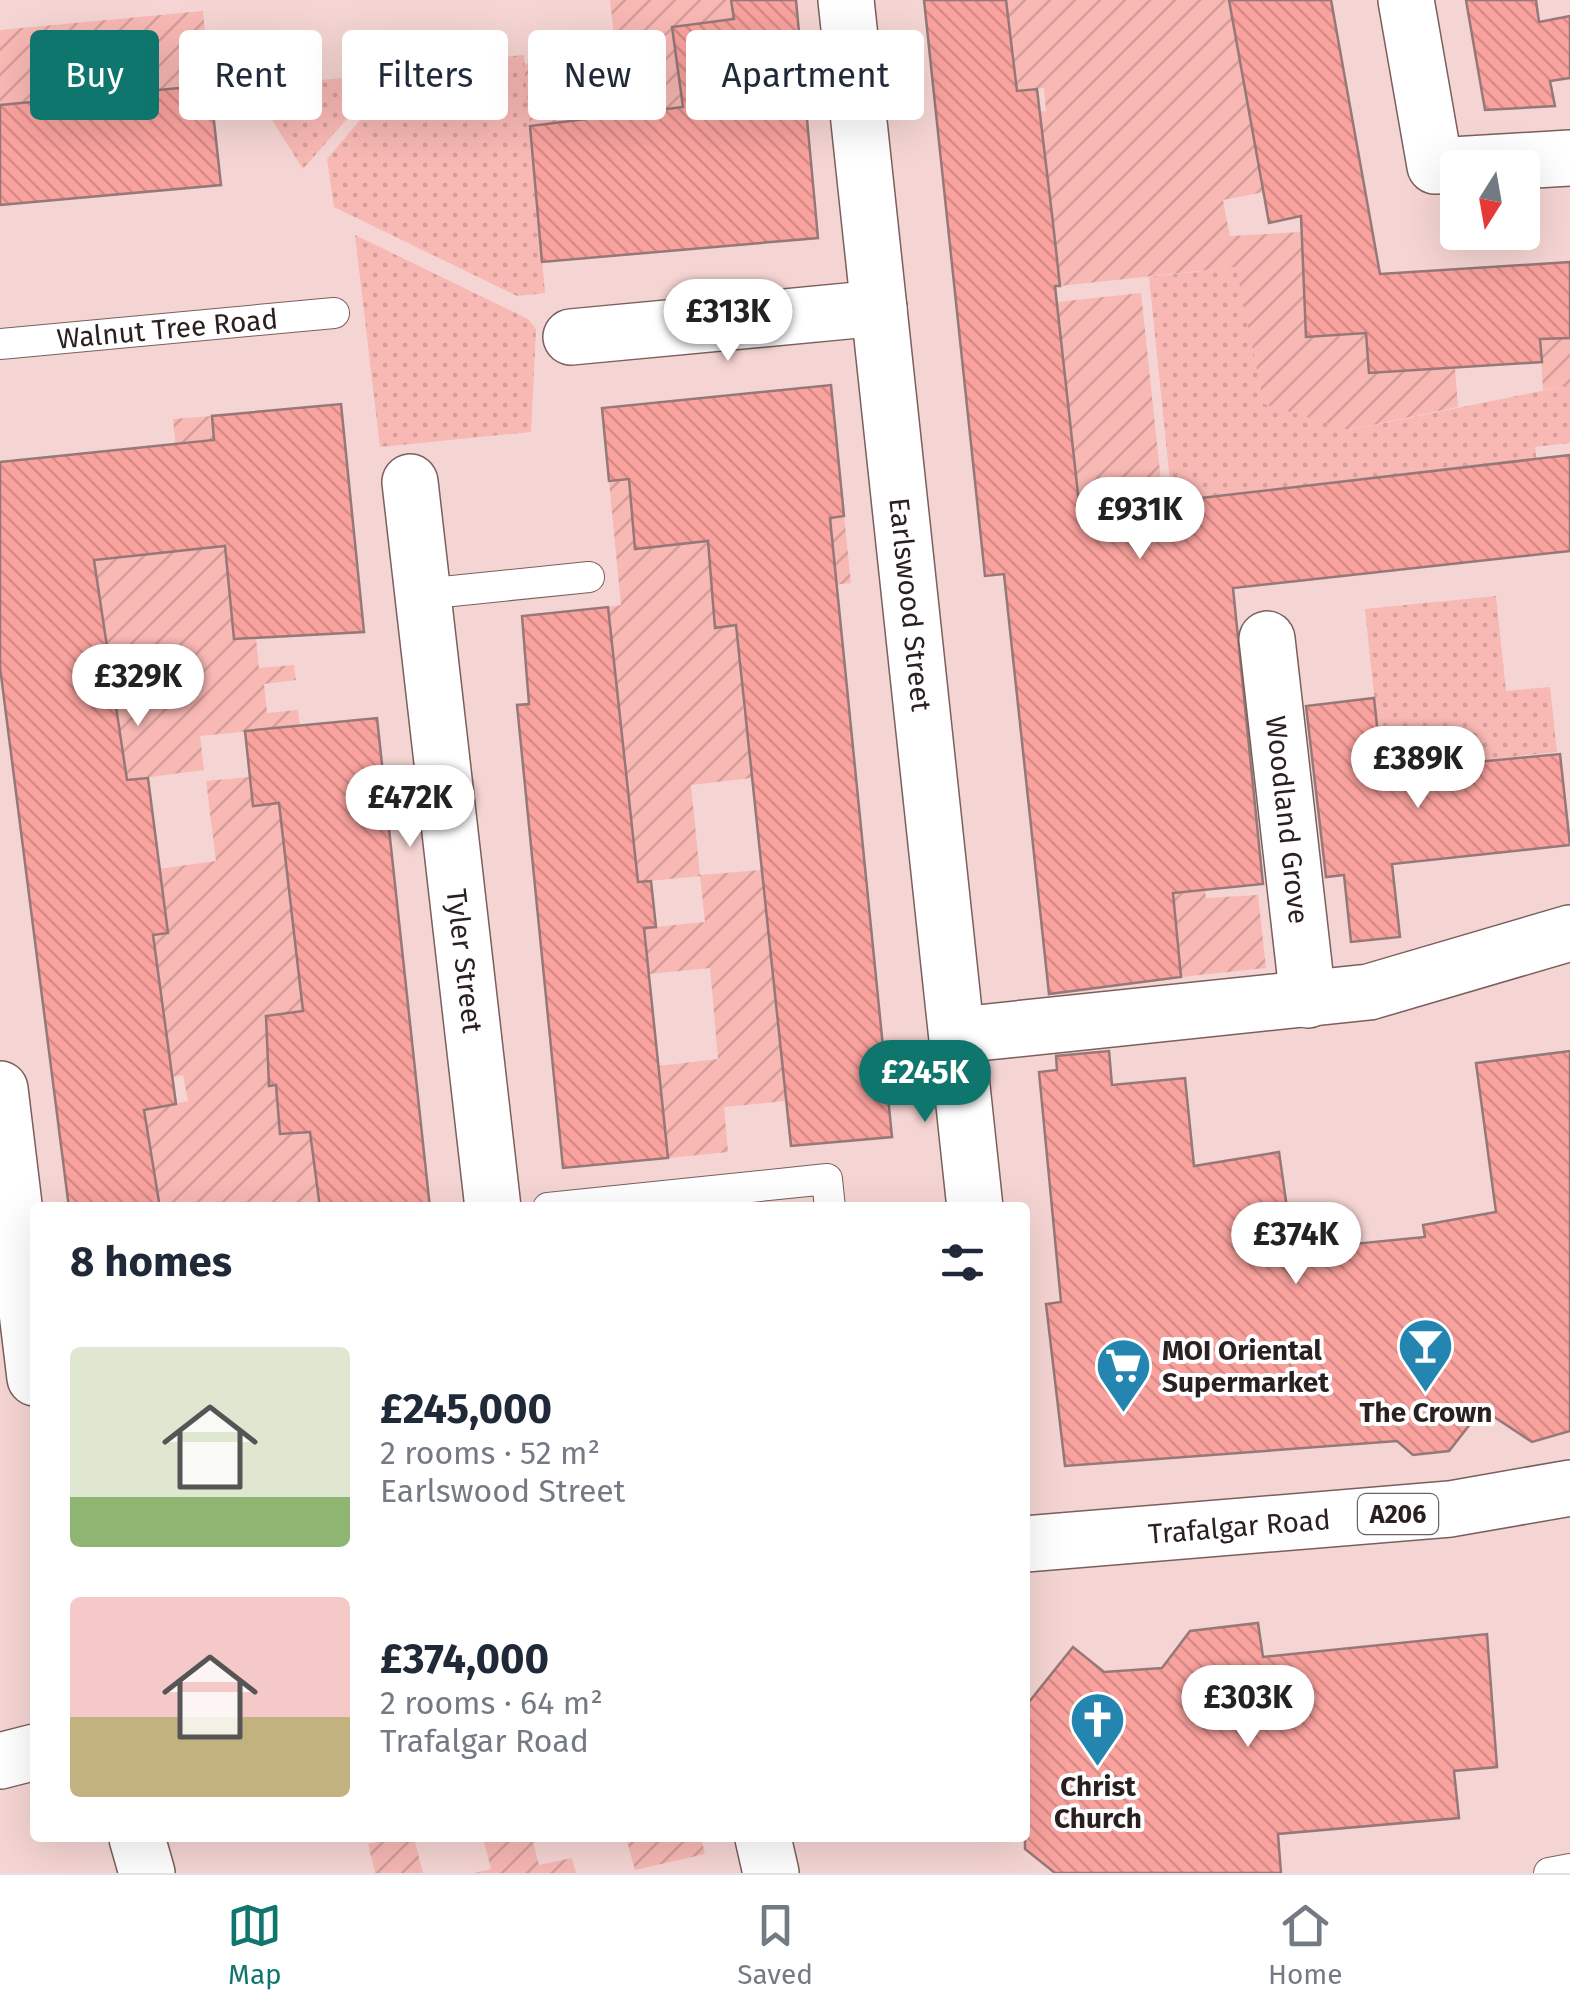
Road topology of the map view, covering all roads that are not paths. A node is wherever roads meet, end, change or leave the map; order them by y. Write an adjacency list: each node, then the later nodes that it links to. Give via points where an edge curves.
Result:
1 (846, 0): 4 (street, Earlswood Street)
2 (1406, 0): 3 (street, via 1435,166)
3 (1570, 158)
4 (879, 308): 6 (street); 14 (street, Earlswood Street)
5 (334, 313): 7 (lane, Walnut Tree Road)
6 (570, 337)
7 (0, 344)
8 (410, 482): 10 (street, Tyler Street)
9 (589, 577): 10 (lane)
10 (424, 594): 16 (street, Tyler Street)
11 (1267, 640): 13 (street, Woodland Grove)
12 (1570, 933): 13 (street, via 1370,992)
13 (1308, 1000): 14 (street)
14 (959, 1035): 19 (street, Earlswood Street)
15 (0, 1090): 20 (street)
16 (492, 1202)
17 (604, 1202): 18 (lane, via 826,1178)
18 (829, 1202)
19 (974, 1202)
20 (30, 1337)
21 (1570, 1488): 22 (street, Trafalgar Road / A206, via 1450,1509)
22 (1030, 1544)
23 (30, 1753): 24 (street)
24 (0, 1761)
25 (138, 1842): 28 (street)
26 (764, 1842): 29 (street)
27 (1570, 1870): 30 (lane)
28 (147, 1873)
29 (771, 1873)
30 (1549, 1873)

